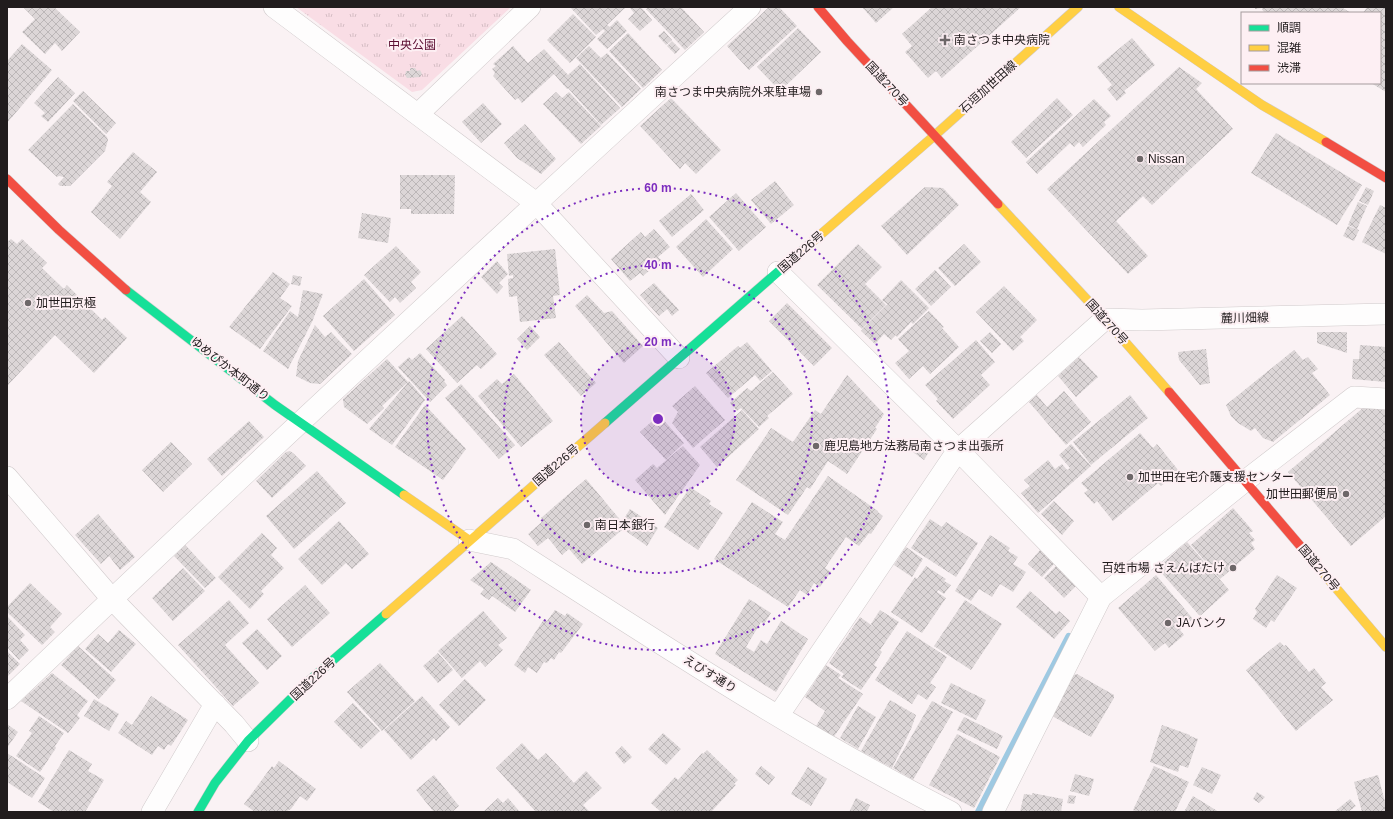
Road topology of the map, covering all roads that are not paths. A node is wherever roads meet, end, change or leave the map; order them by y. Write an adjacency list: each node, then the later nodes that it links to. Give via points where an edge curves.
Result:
1 (274, 7): 7 (street)
2 (530, 7): 7 (street)
3 (750, 7): 11 (street)
4 (818, 7): 8 (main road, 国道270号)
5 (1078, 7): 8 (main road, 石垣加世田線)
6 (1119, 7): 9 (main road, via 1262,104)
7 (418, 114): 11 (street)
8 (934, 136): 12 (main road, 国道226号); 14 (main road, 国道270号)
9 (1386, 178)
10 (7, 179): 17 (main road, ゆめぴか本町通り, via 126,290)
11 (536, 203): 15 (street); 17 (street)
12 (778, 272): 15 (main road, 国道226号); 18 (street)
13 (1386, 314): 14 (street, 麓川畑線)
14 (1105, 319): 18 (street); 20 (main road, 国道270号)
15 (679, 358): 21 (main road, 国道226号)
16 (1386, 399): 20 (street, via 1354,397)
17 (300, 422): 21 (main road, ゆめぴか本町通り); 23 (street)
18 (958, 450): 22 (street); 27 (street)
19 (7, 477): 23 (street)
20 (1245, 481): 22 (street); 24 (main road, 国道270号)
21 (469, 540): 27 (street, えびす通り, via 513,549); 28 (main road, 国道226号, via 310,680)
22 (1101, 596): 32 (street)
23 (112, 599): 25 (street); 26 (street)
24 (1386, 647)
25 (7, 699)
26 (215, 704): 28 (street); 29 (street)
27 (778, 716): 31 (street, えびす通り, via 918,796)
28 (248, 741): 30 (main road, 国道226号, via 215,783)
29 (152, 812)
30 (198, 812)
31 (951, 812)
32 (993, 812)

